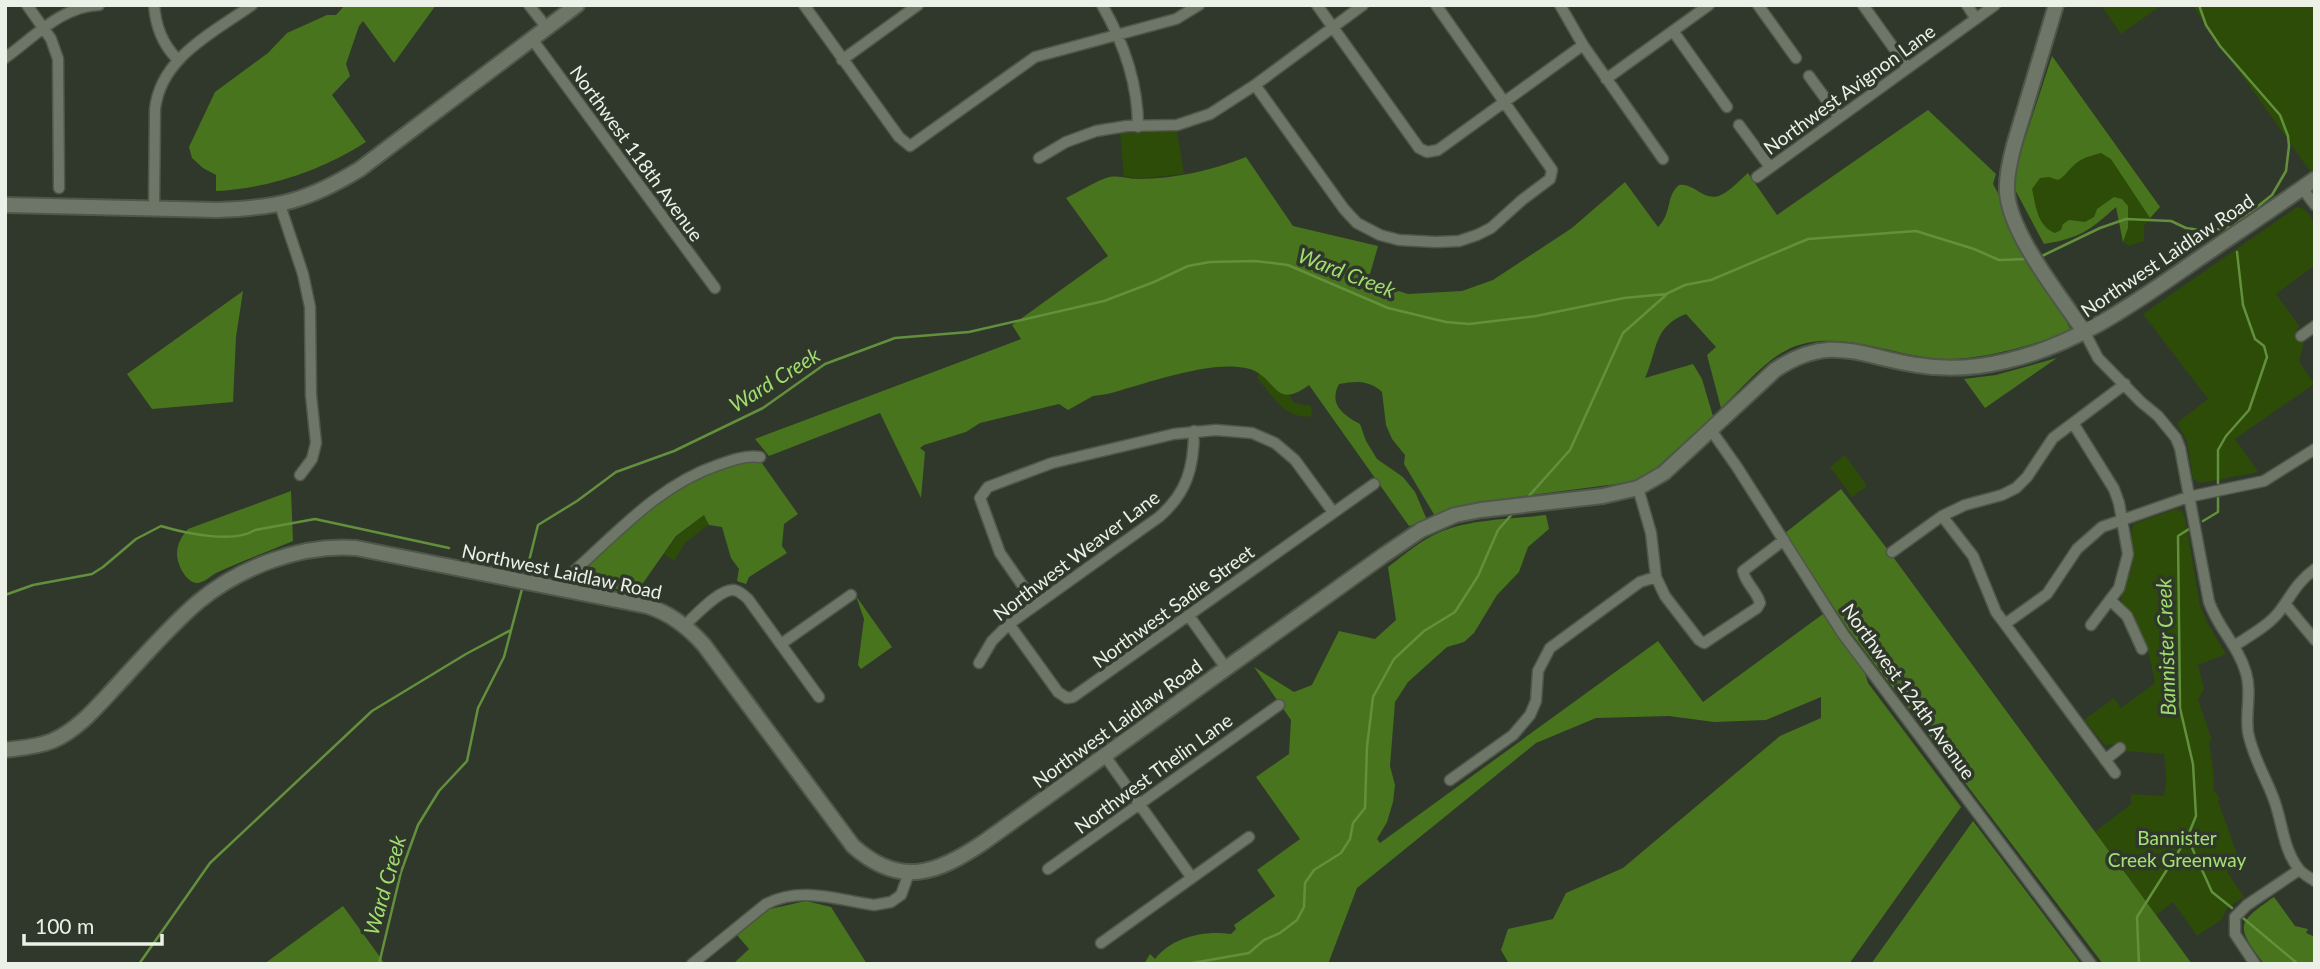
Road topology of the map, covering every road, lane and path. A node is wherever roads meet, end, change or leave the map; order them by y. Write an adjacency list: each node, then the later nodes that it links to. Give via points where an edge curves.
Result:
1 (27, 5): 24 (street)
2 (99, 5): 24 (street, via 75,9)
3 (155, 5): 31 (street, via 160,36)
4 (252, 5): 31 (street)
5 (529, 5): 23 (street)
6 (577, 5): 23 (street)
7 (804, 5): 32 (street)
8 (918, 5): 32 (street)
9 (1102, 5): 26 (street)
10 (1199, 5): 26 (street, via 1176,19)
11 (1317, 5): 22 (street)
12 (1363, 5): 22 (street)
13 (1436, 5): 37 (street)
14 (1560, 5): 28 (street)
15 (1709, 5): 25 (street)
16 (1758, 5): 30 (street)
17 (1863, 5): 33 (street)
18 (1967, 5): 21 (street)
19 (1996, 5): 21 (street, Northwest Avignon Lane)
20 (2056, 5): 55 (street, via 2009,164 2007,194 2020,232 2039,266)
21 (1976, 19): 33 (street, Northwest Avignon Lane)
22 (1333, 27): 36 (street); 37 (street, via 1419,148 1427,152 1438,150)
23 (547, 28): 27 (street)
24 (44, 29): 29 (street); 47 (street, via 58,59)
25 (1673, 31): 35 (street); 38 (street)
26 (1117, 34): 32 (street, via 1028,61 912,145 907,145); 41 (street, via 1134,81)
27 (533, 39): 50 (street, via 360,169 319,192); 53 (street, Northwest 118th Avenue)
28 (1583, 46): 35 (street); 37 (street)
29 (5, 58)
30 (1796, 58)
31 (177, 59): 52 (street, via 156,93)
32 (842, 60)
33 (1908, 68): 39 (street, Northwest Avignon Lane)
34 (1809, 76): 39 (street)
35 (1606, 79): 43 (street)
36 (1255, 85): 37 (street, via 1357,223 1390,238 1436,242 1459,241 1491,228 1552,177 1552,166); 41 (street, via 1199,119)
37 (1505, 101)
38 (1727, 107)
39 (1839, 117): 44 (street, Northwest Avignon Lane)
40 (1739, 125): 44 (street)
41 (1138, 127): 42 (street, via 1086,134)
42 (1039, 158)
43 (1663, 159)
44 (1770, 167): 45 (street, Northwest Avignon Lane)
45 (1757, 177)
46 (2315, 179): 48 (street, Northwest Laidlaw Road)
47 (59, 188)
48 (2302, 188): 51 (street); 55 (street, Northwest Laidlaw Road, via 2123,312)
49 (5, 205): 52 (street)
50 (280, 205): 52 (street); 63 (street, via 310,307 316,443 312,459)
51 (2315, 205)
52 (154, 208)
53 (715, 288)
54 (2315, 326): 56 (street)
55 (2085, 333): 57 (street, via 2098,358); 59 (street, Northwest Laidlaw Road, via 2022,357 1958,368 1834,349 1812,351 1775,370)
56 (2301, 336)
57 (2125, 384): 58 (street); 66 (street, via 2176,438)
58 (2073, 423): 68 (street, via 2053,438 2016,488); 69 (street, via 2114,489)
59 (1711, 430): 65 (street, Northwest Laidlaw Road, via 1664,473); 70 (street, Northwest 124th Avenue)
60 (1194, 431): 67 (street, via 1252,433 1275,443 1295,460); 77 (street, Northwest Weaver Lane, via 1190,476 1175,502); 77 (street, via 1052,463 992,485 981,494 1000,552)
61 (2314, 453): 66 (street, via 2264,481)
62 (760, 457): 74 (street, via 703,470 662,492 572,573)
63 (300, 475)
64 (1374, 484): 67 (street, Northwest Sadie Street)
65 (1638, 488): 73 (street, via 1651,533); 89 (street, Northwest Laidlaw Road, via 1592,498 1481,509 1434,524)
66 (2188, 497): 69 (street); 86 (street, via 2209,602)
67 (1333, 512): 79 (street, Northwest Sadie Street)
68 (1942, 516): 71 (street); 81 (street, via 1973,556 1992,604)
69 (2123, 518): 76 (street, via 2128,554 2119,588); 81 (street, via 2092,533 2047,594)
70 (1784, 540): 73 (street, via 1743,570 1759,598 1757,608 1704,643 1665,596); 107 (street, Northwest 124th Avenue, via 1843,634)
71 (1892, 552)
72 (2315, 569): 78 (street, via 2295,585)
73 (1656, 577): 97 (street, via 1640,582 1550,648 1538,671 1530,715 1513,735)
74 (568, 590): 83 (street, Northwest Laidlaw Road, via 656,609); 93 (street, Northwest Laidlaw Road, via 356,548 304,551 241,575 198,602 67,733 37,745)
75 (850, 595): 85 (street)
76 (2110, 600): 82 (street); 87 (street, via 2127,617)
77 (1036, 604): 80 (street, Northwest Weaver Lane)
78 (2285, 604): 84 (street); 86 (street, via 2269,622)
79 (1189, 616): 80 (street, Northwest Sadie Street, via 1068,698); 89 (street)
80 (1009, 624): 88 (street, Northwest Weaver Lane)
81 (2006, 624): 95 (street)
82 (2091, 625)
83 (684, 626): 85 (street, via 720,594 732,590 748,598); 102 (street, Northwest Laidlaw Road, via 715,658 853,846 882,867)
84 (2315, 640)
85 (781, 644): 90 (street)
86 (2234, 646): 101 (street, via 2248,683 2250,741)
87 (2142, 649)
88 (979, 663)
89 (1226, 668): 94 (street, Northwest Laidlaw Road)
90 (819, 697)
91 (1279, 705): 98 (street, Northwest Thelin Lane)
92 (2120, 748): 95 (street)
93 (5, 750)
94 (1105, 756): 98 (street); 102 (street, Northwest Laidlaw Road, via 966,854 945,866)
95 (2105, 760): 96 (street)
96 (2115, 774)
97 (1450, 780)
98 (1139, 804): 100 (street, Northwest Thelin Lane); 103 (street)
99 (1250, 837): 103 (street)
100 (1048, 869)
101 (2299, 870): 104 (street); 108 (street, via 2235,917 2235,934)
102 (909, 873): 106 (street, via 901,895 883,904 806,894 774,900)
103 (1192, 878): 105 (street)
104 (2315, 881)
105 (1101, 943)
106 (692, 964)
107 (2091, 964)
108 (2255, 964)

